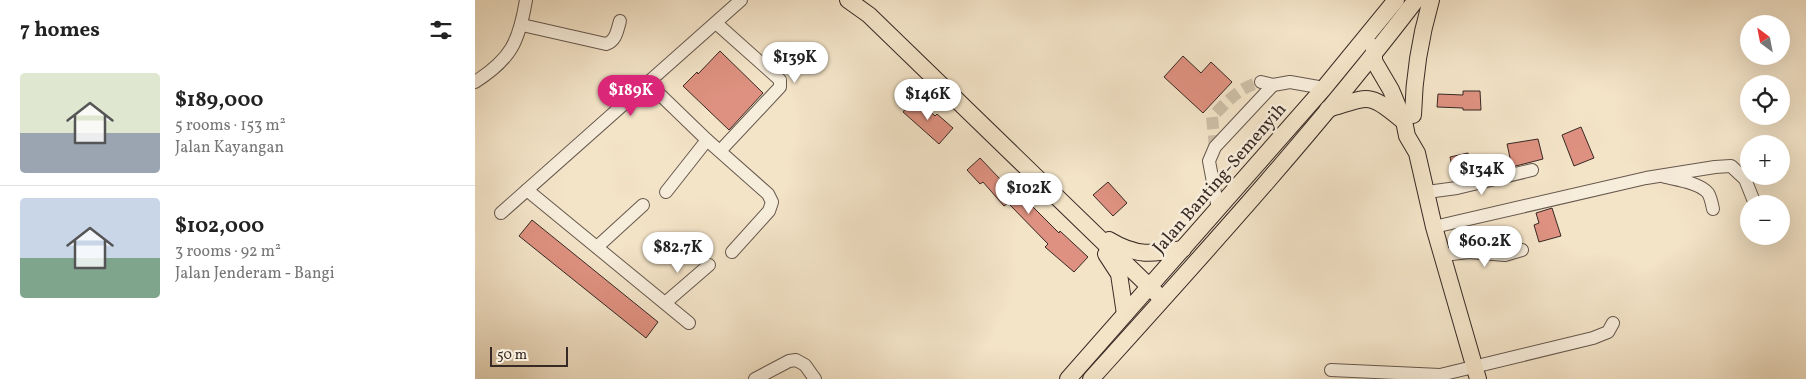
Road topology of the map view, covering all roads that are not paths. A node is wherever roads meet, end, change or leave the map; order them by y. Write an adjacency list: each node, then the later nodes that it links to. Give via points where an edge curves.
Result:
1 (526, 0): 10 (street)
2 (741, 0): 8 (street)
3 (848, 0): 30 (main road, via 869,15)
4 (1396, 0): 9 (main road, Jalan Banting-Semenyih)
5 (1416, 0): 11 (main road)
6 (1431, 0): 16 (main road, via 1422,31)
7 (620, 22): 10 (street, via 615,37 606,44)
8 (716, 23): 13 (street); 18 (street, via 781,84)
9 (1377, 23): 11 (main road, via 1373,37); 14 (main road, Jalan Banting-Semenyih)
10 (522, 25): 12 (street, via 513,48 493,70)
11 (1374, 54): 14 (main road, via 1358,58); 15 (main road); 16 (main road, via 1374,60)
12 (475, 82)
13 (648, 83): 17 (street); 21 (street)
14 (1327, 85): 26 (main road, Jalan Banting-Semenyih); 26 (street, via 1267,84 1215,147 1209,161)
15 (1328, 109): 16 (main road, via 1369,99); 38 (main road)
16 (1409, 118): 23 (main road, via 1407,136 1417,153)
17 (707, 140): 18 (street); 22 (street)
18 (720, 151): 34 (street, via 768,194 772,202 769,211)
19 (1532, 170): 23 (street)
20 (1660, 176): 24 (street, via 1731,166 1745,179); 27 (street, via 1707,191); 29 (street)
21 (527, 190): 28 (street); 31 (street)
22 (666, 192)
23 (1427, 192): 29 (main road)
24 (1751, 195)
25 (643, 205): 31 (street)
26 (1218, 209): 32 (main road, Jalan Banting-Semenyih)
27 (1713, 209)
28 (501, 213)
29 (1434, 226): 35 (main road)
30 (1089, 227): 32 (main road, via 1133,252 1146,254); 37 (main road); 40 (main road, via 1119,274)
31 (597, 247): 39 (street)
32 (1183, 249): 37 (main road, Jalan Banting-Semenyih)
33 (1522, 250): 35 (street, via 1505,255 1469,252)
34 (732, 252)
35 (1443, 256): 44 (main road)
36 (709, 264): 39 (street)
37 (1149, 287): 38 (main road); 40 (main road, Jalan Banting-Semenyih)
38 (1163, 300): 48 (main road)
39 (665, 304): 41 (street)
40 (1125, 314): 47 (main road, Jalan Banting-Semenyih)
41 (689, 323)
42 (1613, 323): 44 (street, via 1609,332 1593,338)
43 (1331, 370): 44 (street, via 1440,375)
44 (1477, 373)
45 (755, 379): 46 (street, via 796,360 805,365)
46 (815, 379)
47 (1068, 379)
48 (1091, 379)

